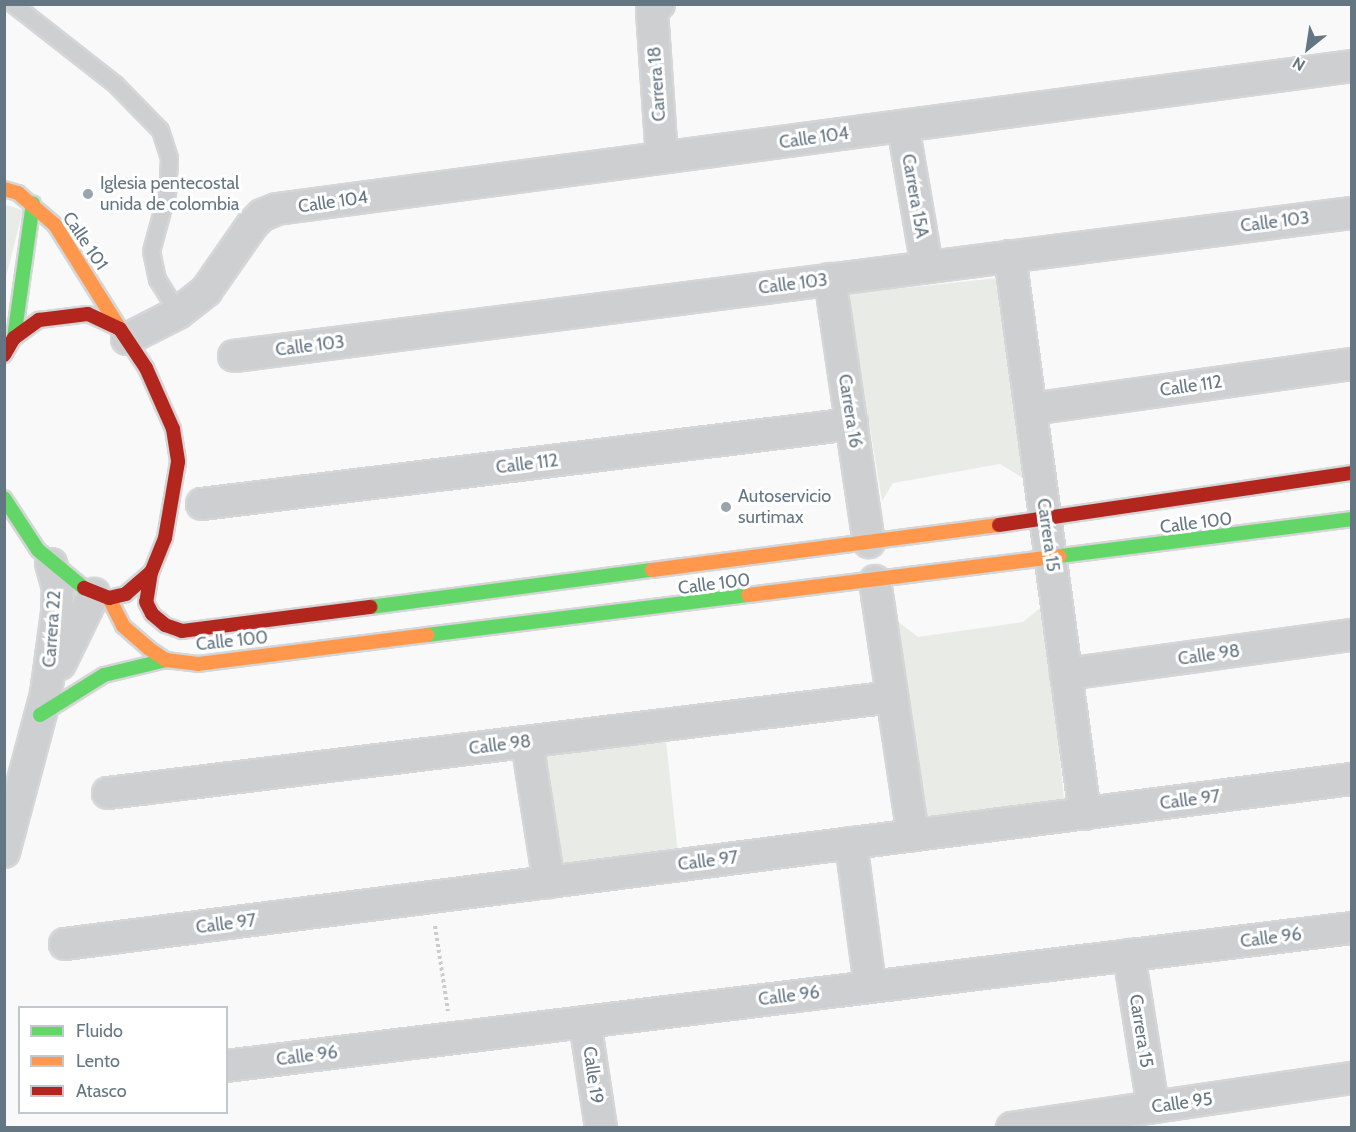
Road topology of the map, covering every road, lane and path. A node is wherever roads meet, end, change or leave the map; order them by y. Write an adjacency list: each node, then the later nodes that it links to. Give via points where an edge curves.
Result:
1 (13, 4): 12 (lane, via 115,84 160,130 170,158 167,192 151,251 156,279)
2 (656, 8): 5 (street, Carrera 18)
3 (1352, 66): 4 (street, Calle 104)
4 (903, 126): 5 (street, Calle 104); 10 (street, Carrera 15A)
5 (662, 158): 12 (street, Calle 104, via 278,209 262,215 252,225 206,291)
6 (4, 189): 7 (street, Calle 101)
7 (33, 203): 13 (street, Calle 101, via 55,225); 14 (street)
8 (1352, 213): 9 (street, Calle 103)
9 (1010, 256): 10 (street, Calle 103); 18 (street, Carrera 15)
10 (927, 267): 11 (street, Calle 103)
11 (830, 279): 16 (street, Calle 103); 19 (street, Carrera 16)
12 (178, 313): 13 (street)
13 (124, 334): 14 (street, via 88,314 64,314 39,320); 28 (street, Calle 101, via 146,368 172,429 178,462 165,538)
14 (14, 338): 15 (street)
15 (4, 354)
16 (234, 356)
17 (1352, 364): 18 (street, Calle 112)
18 (1031, 409): 23 (street, Carrera 15)
19 (852, 424): 22 (street, Calle 112); 25 (street, Carrera 16)
20 (1352, 473): 23 (street, Calle 100)
21 (4, 498): 27 (street, via 15,520)
22 (202, 504)
23 (1046, 519): 25 (street, Calle 100); 26 (street, Carrera 15)
24 (1352, 519): 26 (street, Calle 100)
25 (870, 542): 28 (street, Calle 100, via 182,631 165,626 152,614 146,602)
26 (1051, 559): 29 (street, Calle 100); 33 (street, Carrera 15)
27 (51, 564): 30 (street); 35 (street, Carrera 22, via 58,588 57,613)
28 (151, 572): 30 (street, via 126,594)
29 (875, 581): 32 (street, Calle 100, via 198,664); 34 (street)
30 (101, 596): 32 (street, via 123,626); 35 (street, Carrera 22)
31 (1352, 635): 33 (street, Calle 98)
32 (166, 660): 35 (street, via 104,675)
33 (1066, 674): 39 (street, Carrera 15)
34 (892, 696): 36 (street, Calle 98); 40 (street)
35 (43, 704): 42 (street, Carrera 22)
36 (527, 742): 38 (street, Calle 98); 43 (street)
37 (1352, 779): 39 (street, Calle 97)
38 (108, 794)
39 (1085, 813): 40 (street, Calle 97)
40 (913, 835): 41 (street, Calle 97)
41 (851, 843): 43 (street, Calle 97); 48 (street)
42 (4, 852)
43 (549, 882): 44 (street, Calle 97)
44 (431, 898): 46 (street, Calle 97); 50 (path)
45 (1352, 928): 47 (street, Calle 96)
46 (65, 944)
47 (1129, 955): 48 (street, Calle 96); 53 (street, Carrera 15)
48 (870, 985): 49 (street, Calle 96)
49 (585, 1022): 50 (street, Calle 96); 54 (street, Calle 19)
50 (452, 1038): 51 (street, Calle 96)
51 (228, 1066)
52 (1352, 1078): 53 (street, Calle 95)
53 (1153, 1107): 55 (street, Calle 95)
54 (601, 1128)
55 (1012, 1128)

